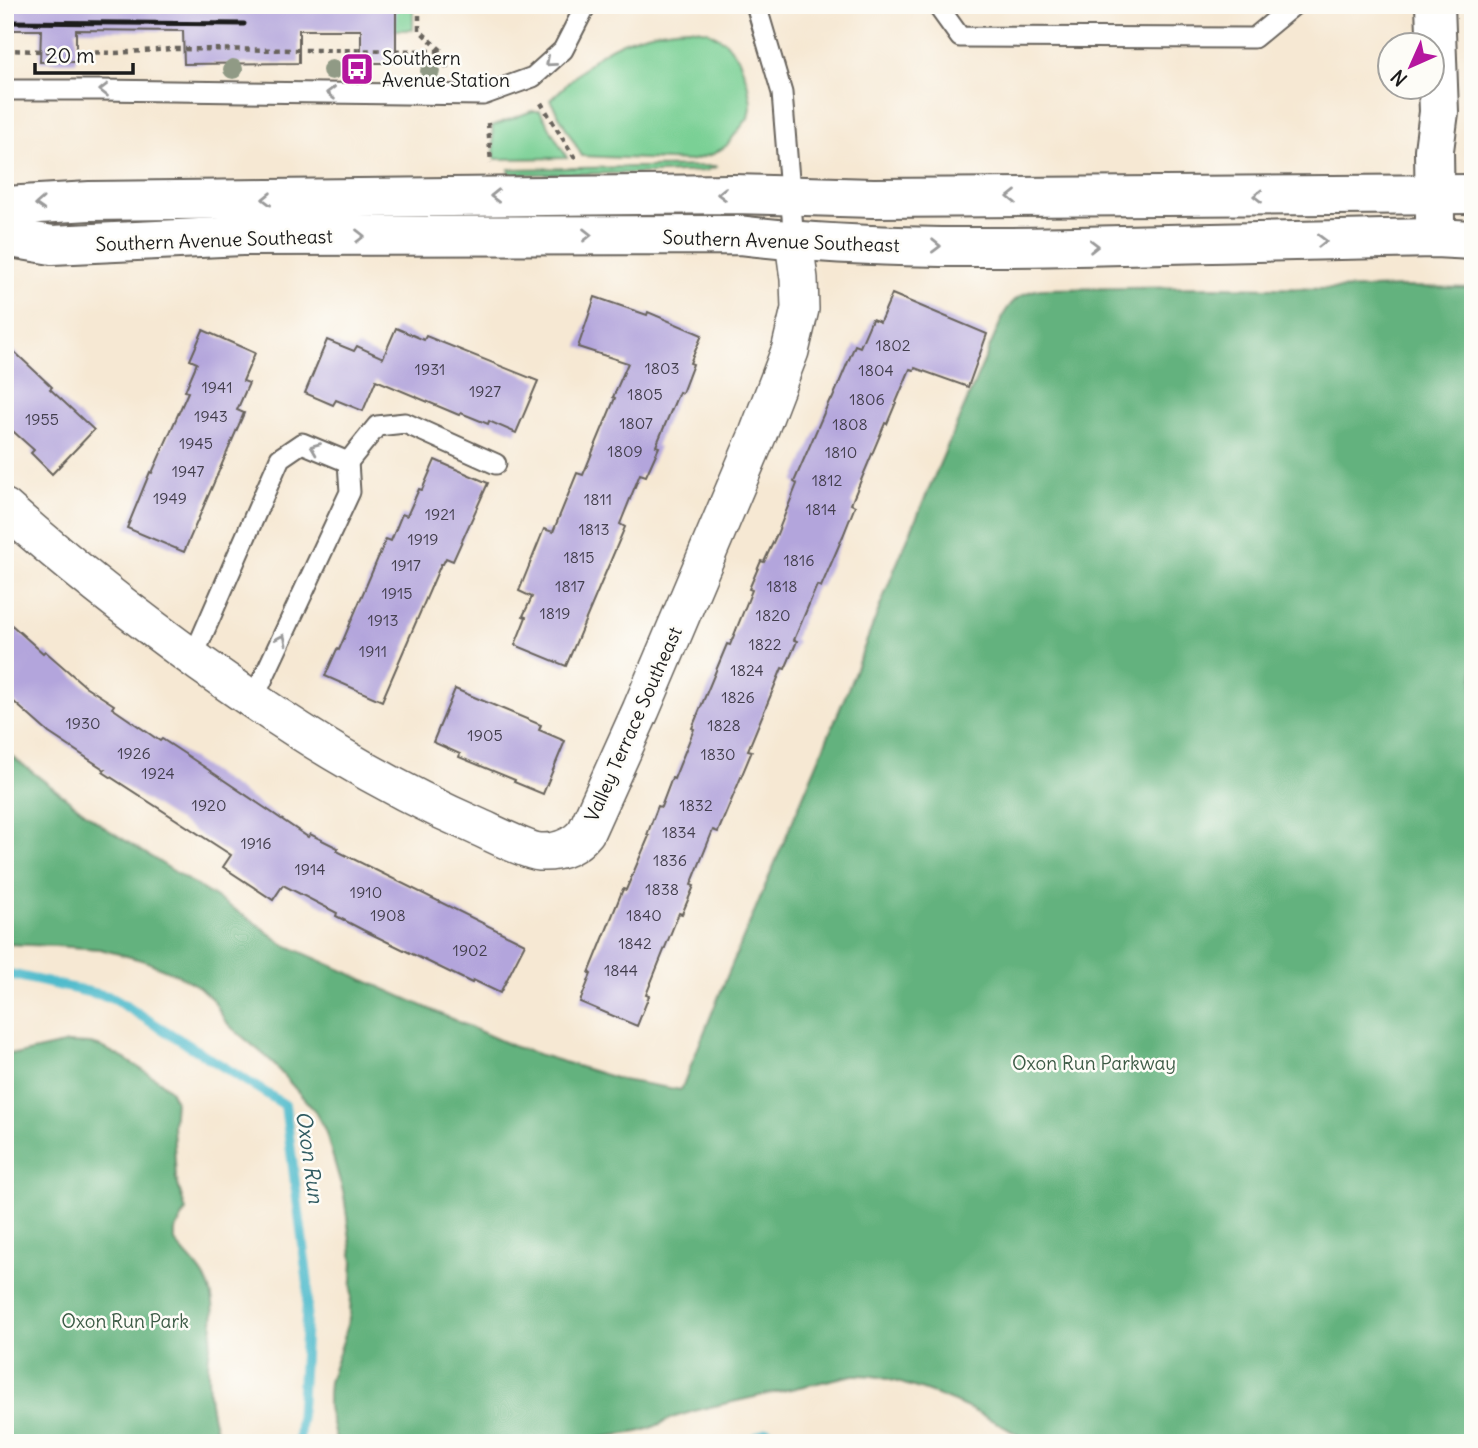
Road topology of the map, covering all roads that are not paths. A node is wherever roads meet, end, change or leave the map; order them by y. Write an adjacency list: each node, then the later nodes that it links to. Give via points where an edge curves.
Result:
1 (586, 5): 6 (lane, one-way to 6, via 564,50 533,77 483,95)
2 (756, 5): 9 (lane, via 782,93)
3 (937, 5): 4 (lane, via 960,37 1254,38)
4 (1294, 5)
5 (1435, 5): 7 (main road)
6 (5, 90)
7 (1435, 194): 8 (main road, Southern Avenue Southeast); 9 (main road, Southern Avenue Southeast, one-way to 9); 12 (main road)
8 (1473, 194)
9 (791, 195): 10 (main road, Southern Avenue Southeast, one-way to 10, via 90,201); 14 (lane)
10 (5, 206)
11 (5, 237): 14 (main road, Southern Avenue Southeast, one-way to 14, via 52,245 242,236 739,235)
12 (1435, 239): 13 (main road, Southern Avenue Southeast); 14 (main road, Southern Avenue Southeast, one-way to 12, via 1026,248)
13 (1473, 240)
14 (794, 242): 19 (street, Valley Terrace Southeast, via 800,309 790,351 641,710 579,840 559,851 536,852 477,827 359,768)
15 (348, 462): 16 (lane, via 377,426 405,423); 18 (lane, one-way to 18, via 302,443 280,458); 19 (lane, one-way to 15, via 350,492)
16 (496, 464)
17 (5, 508): 18 (street, Valley Terrace Southeast, via 54,552)
18 (193, 657): 19 (street, Valley Terrace Southeast)
19 (253, 700)

